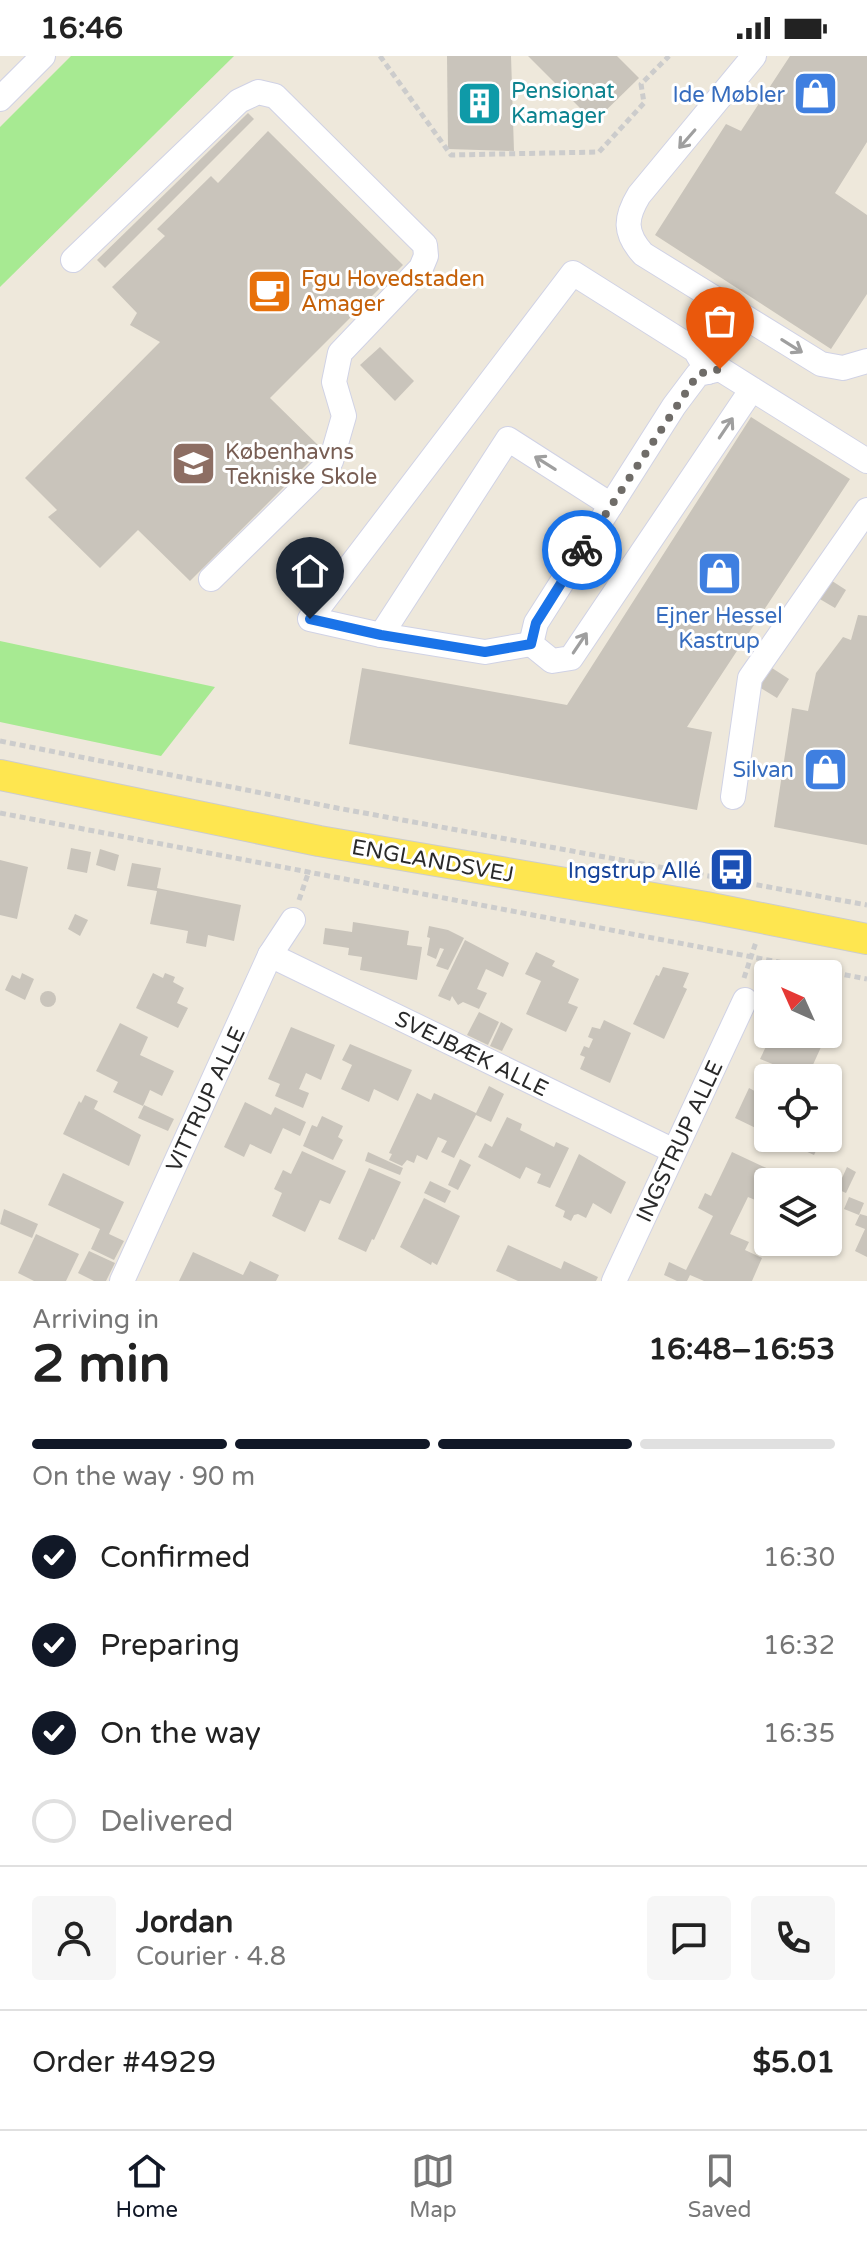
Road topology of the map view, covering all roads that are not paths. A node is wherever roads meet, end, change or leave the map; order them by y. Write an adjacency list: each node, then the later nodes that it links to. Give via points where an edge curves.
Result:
1 (754, 56): 5 (street, one-way to 5, via 639,195 627,221 630,237 643,254 821,364 843,368)
2 (40, 57): 3 (street)
3 (0, 99)
4 (73, 260): 11 (street, via 239,101 258,92 275,96 425,245 421,268 340,353 334,382 344,416 331,461)
5 (867, 361)
6 (708, 372): 7 (street, via 720,369); 9 (street, via 698,374); 12 (street, via 695,350 573,273 310,619)
7 (752, 389): 8 (street); 13 (street, one-way to 7, via 552,661 571,658)
8 (867, 461)
9 (611, 505): 12 (street, one-way to 12, via 508,439); 13 (street, via 536,623)
10 (867, 510): 15 (street, via 750,678)
11 (211, 579)
12 (381, 635): 13 (street, via 485,652)
13 (531, 644)
14 (0, 775): 17 (main road, ENGLANDSVEJ, via 319,841)
15 (733, 797)
16 (293, 920): 18 (street, VITTRUP ALLE)
17 (867, 939)
18 (270, 955): 20 (street, SVEJBÆK ALLE); 21 (street, VITTRUP ALLE)
19 (745, 1000): 20 (street, INGSTRUP ALLE)
20 (674, 1151): 22 (street, INGSTRUP ALLE)
21 (122, 1281)
22 (614, 1281)

